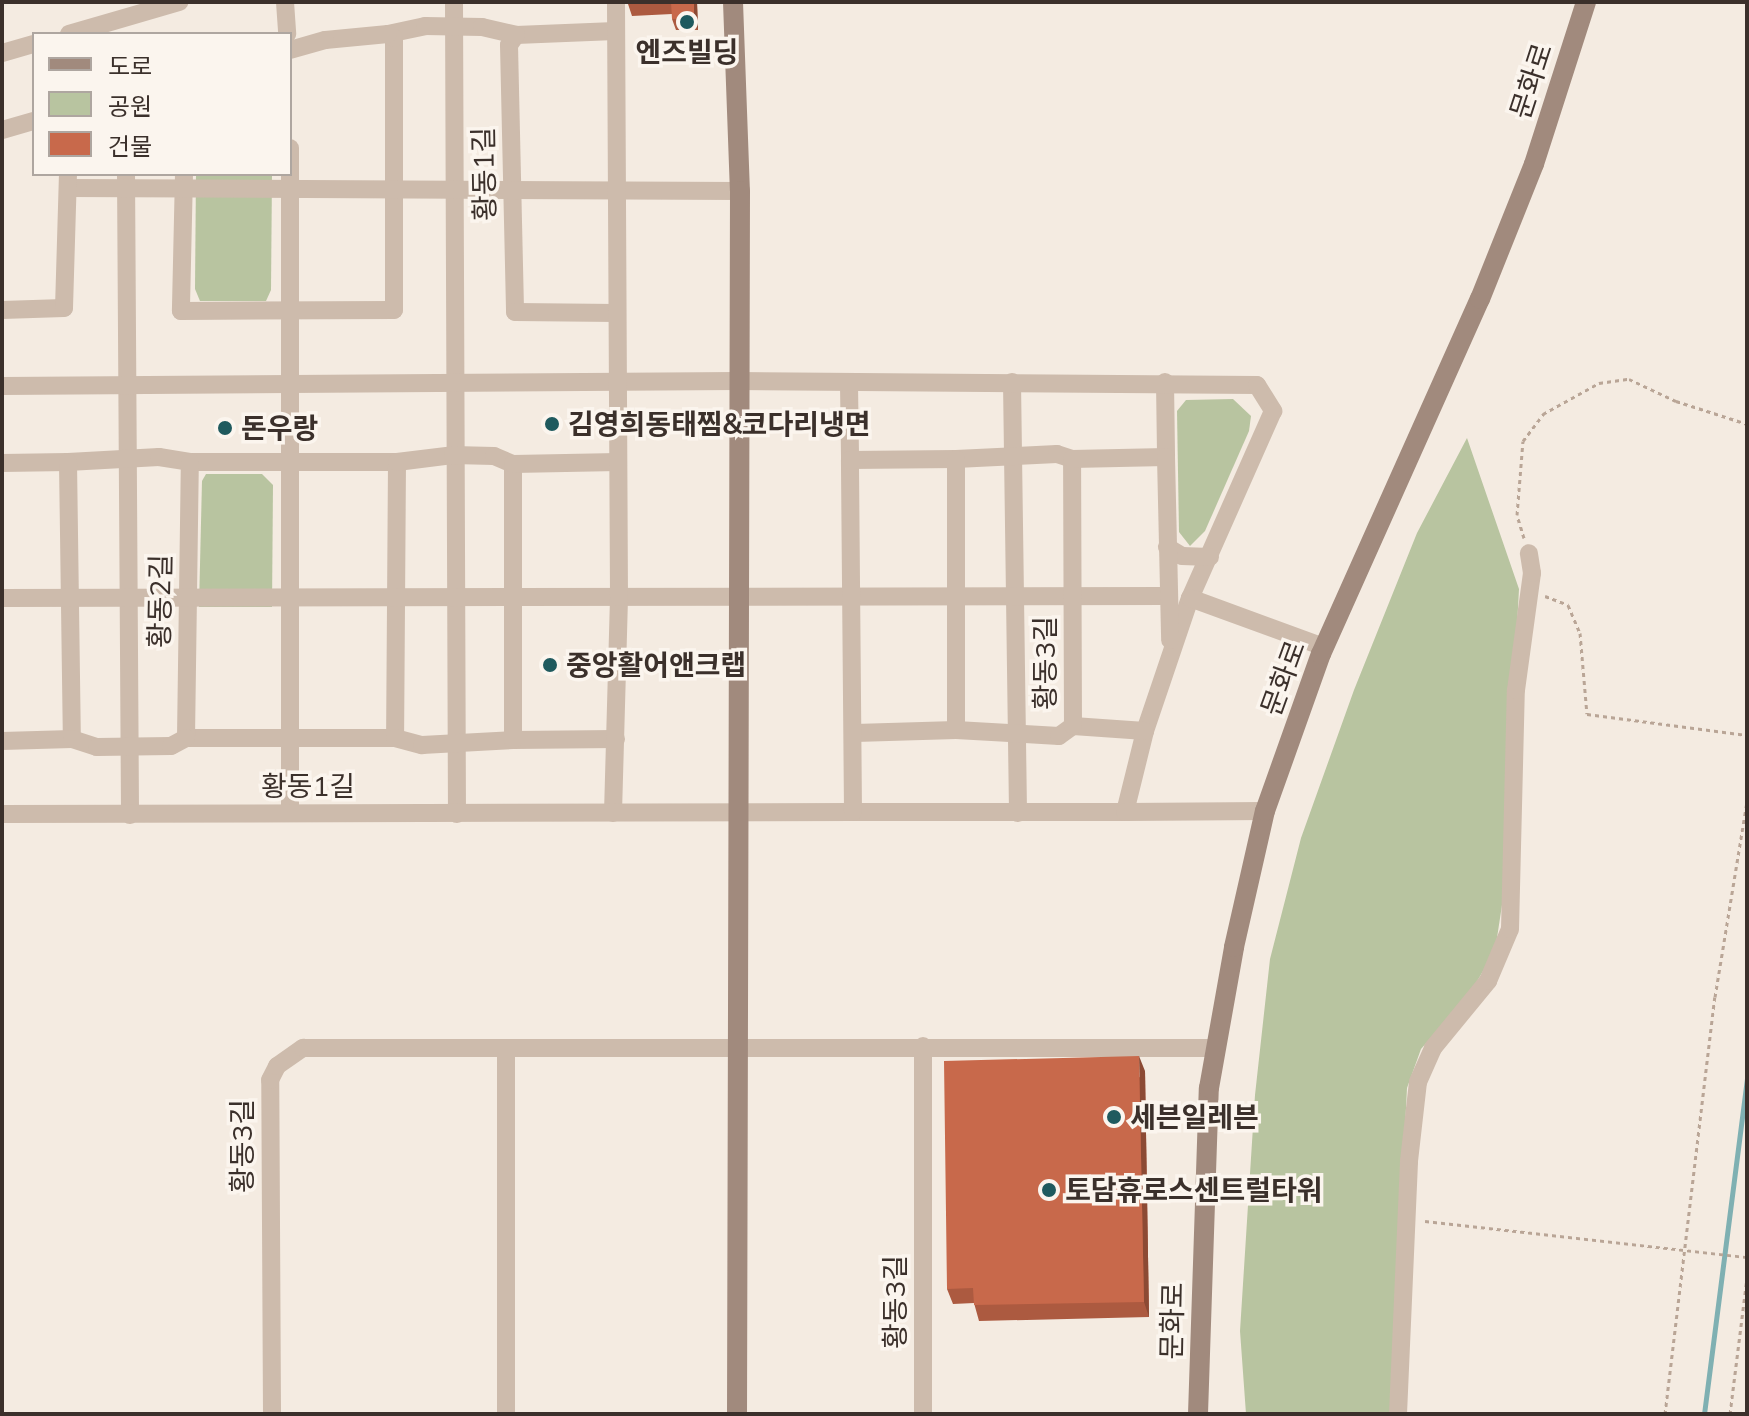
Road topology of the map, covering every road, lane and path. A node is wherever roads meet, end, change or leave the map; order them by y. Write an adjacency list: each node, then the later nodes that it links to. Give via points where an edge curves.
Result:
1 (179, 2): 7 (street)
2 (285, 2): 11 (street)
3 (454, 2): 8 (street)
4 (616, 2): 9 (street)
5 (733, 2): 28 (street)
6 (1586, 2): 76 (street, 문화로, via 1534,164 1480,299)
7 (125, 26): 10 (street)
8 (454, 26): 12 (street); 13 (street); 25 (street)
9 (615, 31): 13 (street); 27 (street)
10 (83, 32)
11 (287, 32)
12 (388, 34): 15 (street, via 325,40); 24 (street, via 394,38)
13 (516, 35): 26 (street, 황동1길, via 509,45)
14 (32, 45): 16 (street)
15 (292, 49)
16 (2, 53)
17 (32, 122): 18 (street)
18 (2, 130)
19 (291, 176): 23 (street)
20 (68, 181): 21 (street); 29 (street, via 64,308)
21 (126, 181): 22 (street); 40 (street)
22 (184, 181): 23 (street); 30 (street, via 181,311)
23 (291, 189): 24 (street); 30 (street)
24 (395, 189): 25 (street); 30 (street, via 394,310)
25 (455, 190): 26 (street); 38 (street)
26 (512, 190): 27 (street); 31 (street, 황동1길, via 515,312)
27 (618, 190): 28 (street); 31 (street)
28 (740, 191): 32 (street)
29 (2, 310)
30 (292, 311): 37 (street)
31 (617, 313): 33 (street)
32 (737, 381): 33 (street); 36 (street); 73 (street)
33 (618, 382): 38 (street); 53 (street)
34 (1012, 382): 35 (street); 36 (street); 43 (street)
35 (1165, 382): 45 (street); 58 (street, via 1257,385 1273,411)
36 (849, 384): 48 (street)
37 (293, 385): 38 (street); 40 (street); 51 (street)
38 (454, 385): 42 (street)
39 (2, 386): 40 (street)
40 (128, 386): 44 (street)
41 (1747, 424): 57 (path, via 1619,377 1543,414 1523,441 1518,461 1517,515)
42 (453, 455): 52 (street); 55 (street, via 494,456); 62 (street)
43 (1014, 455): 46 (street); 47 (street); 65 (street)
44 (128, 457): 49 (street); 50 (street); 68 (street)
45 (1166, 457): 47 (street); 56 (street)
46 (956, 459): 48 (street); 64 (street)
47 (1072, 459): 59 (street, 황동3길)
48 (850, 460): 63 (street)
49 (68, 462): 54 (street); 67 (street)
50 (190, 462): 51 (street); 69 (street, 황동2길)
51 (293, 462): 52 (street); 70 (street)
52 (397, 462): 61 (street)
53 (618, 462): 55 (street); 72 (street)
54 (2, 463)
55 (513, 464): 71 (street)
56 (1167, 547): 58 (street, via 1182,556); 66 (street)
57 (1529, 553): 60 (street)
58 (1210, 557): 75 (street)
59 (1074, 594): 65 (street); 66 (street); 78 (street, 황동3길)
60 (1529, 595): 83 (path, via 1557,597 1568,605 1580,633 1582,704 1587,714); 108 (street, via 1516,690 1510,929 1488,981 1433,1048 1418,1082)
61 (398, 596): 62 (street); 70 (street); 85 (street)
62 (455, 596): 71 (street); 91 (street)
63 (853, 596): 64 (street); 73 (street); 81 (street)
64 (956, 596): 65 (street); 79 (street)
65 (1017, 596): 82 (street)
66 (1168, 596): 77 (street)
67 (70, 597): 68 (street); 74 (street); 86 (street)
68 (129, 597): 69 (street); 92 (street)
69 (189, 597): 70 (street); 84 (street, 황동2길)
70 (293, 597): 88 (street)
71 (513, 597): 72 (street); 89 (street)
72 (619, 597): 73 (street); 87 (street)
73 (738, 597): 103 (street)
74 (2, 598)
75 (1190, 598): 76 (street); 77 (street)
76 (1324, 647): 94 (street, 문화로)
77 (1170, 649): 80 (street)
78 (1073, 726): 80 (street, 황동3길); 82 (street, via 1059,736)
79 (956, 730): 81 (street); 82 (street)
80 (1145, 731): 96 (street)
81 (855, 733): 95 (street)
82 (1018, 735): 99 (street)
83 (1747, 735)
84 (186, 738): 88 (street); 92 (street, via 171,746)
85 (395, 738): 88 (street); 91 (street)
86 (72, 739): 90 (street); 92 (street, via 97,747)
87 (616, 739): 89 (street); 98 (street)
88 (291, 740): 97 (street)
89 (513, 740): 91 (street)
90 (2, 741)
91 (456, 744): 101 (street)
92 (129, 747): 102 (street)
93 (1747, 802): 109 (path, via 1733,863)
94 (1265, 811): 96 (street); 106 (street, 문화로)
95 (853, 812): 99 (street); 103 (street)
96 (1125, 812): 99 (street)
97 (290, 813): 101 (street, 황동1길); 102 (street, 황동1길)
98 (613, 813): 101 (street, 황동1길); 103 (street, 황동1길)
99 (1018, 813)
100 (2, 814): 102 (street, 황동1길)
101 (457, 814)
102 (130, 815)
103 (738, 815): 105 (street)
104 (923, 1046): 105 (street, 황동3길); 106 (street, 황동3길); 115 (street, 황동3길)
105 (736, 1047): 107 (street, 황동3길); 114 (street)
106 (1216, 1048): 116 (street, 문화로, via 1204,1192)
107 (506, 1050): 112 (street, 황동3길, via 303,1048 277,1066 270,1080); 113 (street)
108 (1406, 1223): 109 (path, via 1433,1220); 117 (street)
109 (1684, 1248): 110 (path); 118 (path)
110 (1747, 1257)
111 (1747, 1278): 119 (path)
112 (272, 1414)
113 (506, 1414)
114 (737, 1414)
115 (923, 1414)
116 (1198, 1414)
117 (1398, 1414)
118 (1665, 1414)
119 (1730, 1414)

